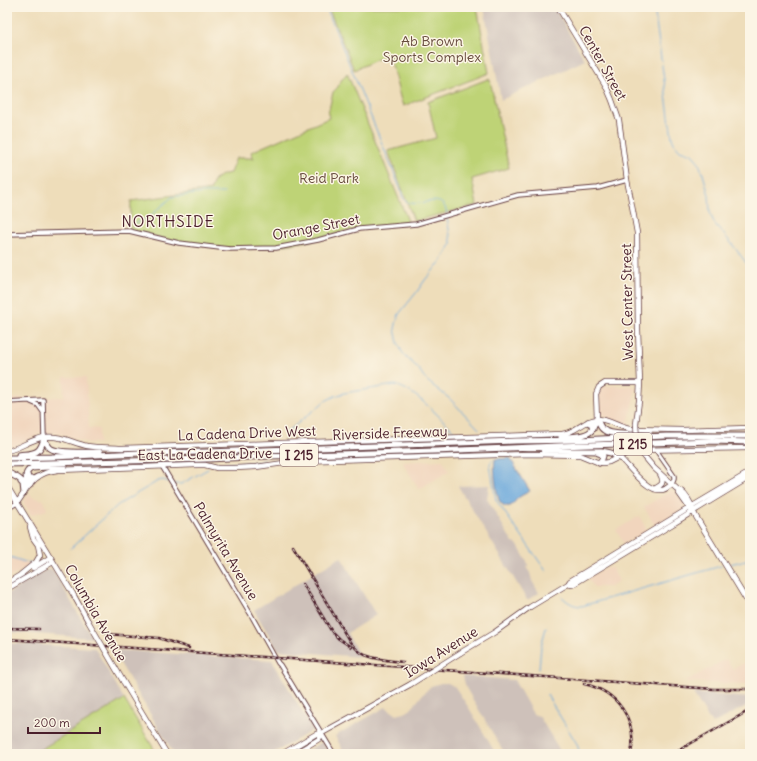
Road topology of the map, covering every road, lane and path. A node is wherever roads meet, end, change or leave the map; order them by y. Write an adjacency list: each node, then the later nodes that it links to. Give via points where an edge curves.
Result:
1 (558, 7): 2 (main road, Center Street, via 612,100 619,120)
2 (627, 180): 3 (street, Orange Street, via 598,188 518,195 416,224 359,229 276,248 220,248 179,243 129,231); 4 (main road, West Center Street, via 637,233)
3 (7, 234)
4 (640, 383): 8 (main road, via 604,383 598,387); 33 (main road, West Center Street, bridge, via 637,440 648,463)
5 (28, 401): 6 (street); 7 (street, via 38,405); 7 (street, via 43,400)
6 (7, 402)
7 (43, 412): 14 (street)
8 (597, 419): 9 (main road, La Cadena Drive West); 10 (highway); 11 (main road, via 630,429); 12 (highway, via 602,429 612,433)
9 (588, 422): 10 (highway); 14 (main road, La Cadena Drive West, via 572,432 562,434 144,447 94,447 56,436)
10 (593, 428): 15 (highway, via 582,435)
11 (750, 428)
12 (666, 436): 13 (highway, Riverside Freeway / I 215); 15 (highway, Riverside Freeway / I 215)
13 (750, 436)
14 (44, 437): 20 (main road, La Cadena Drive West); 23 (highway, via 48,446 54,450); 24 (highway, via 38,451)
15 (516, 441): 23 (highway, Riverside Freeway / I 215)
16 (750, 442): 17 (highway, Riverside Freeway / I 215)
17 (516, 448): 21 (highway); 26 (highway, Riverside Freeway / I 215)
18 (750, 448): 19 (main road)
19 (656, 450): 22 (main road); 38 (street, via 674,476)
20 (7, 451)
21 (591, 451): 25 (highway, via 611,453); 27 (highway, via 602,455)
22 (629, 452): 25 (main road); 29 (main road)
23 (140, 453): 24 (highway, Riverside Freeway / I 215)
24 (7, 457)
25 (619, 458): 27 (main road); 29 (main road)
26 (81, 462): 28 (highway, Riverside Freeway / I 215); 31 (highway, via 32,468)
27 (599, 463): 30 (main road, East La Cadena Drive, via 575,455 503,454 298,461 228,468 205,465)
28 (7, 464)
29 (626, 464): 41 (main road)
30 (162, 466): 35 (main road, East La Cadena Drive, via 53,470); 52 (street, Palmyrita Avenue)
31 (28, 471): 35 (highway, via 27,476 30,479); 40 (highway, via 26,478)
32 (7, 472): 37 (highway)
33 (659, 472): 38 (main road); 41 (main road, via 663,479 662,484)
34 (750, 472): 45 (main road, Iowa Avenue)
35 (37, 477): 40 (main road, East La Cadena Drive)
36 (750, 477): 45 (main road, Iowa Avenue)
37 (18, 478): 40 (highway); 42 (highway, via 23,484)
38 (672, 484): 41 (main road, via 664,490); 45 (main road)
39 (7, 486): 43 (main road, Columbia Avenue)
40 (30, 486): 42 (main road, East La Cadena Drive)
41 (654, 489)
42 (24, 493): 43 (main road, East La Cadena Drive)
43 (17, 503): 44 (street); 46 (main road, Columbia Avenue)
44 (7, 509)
45 (692, 509): 51 (main road); 52 (main road, Iowa Avenue, bridge, via 570,581 495,632 411,684)
46 (30, 523): 47 (main road, Columbia Avenue); 48 (main road, via 39,548 39,556 36,562)
47 (52, 559): 48 (main road); 50 (main road); 53 (main road, Columbia Avenue, bridge)
48 (20, 575): 49 (main road)
49 (7, 583)
50 (7, 589)
51 (750, 606)
52 (322, 734): 54 (main road, Iowa Avenue, via 316,734); 55 (main road, Iowa Avenue); 56 (street, Palmyrita Avenue)
53 (166, 753)
54 (282, 754)
55 (294, 754)
56 (334, 754)

